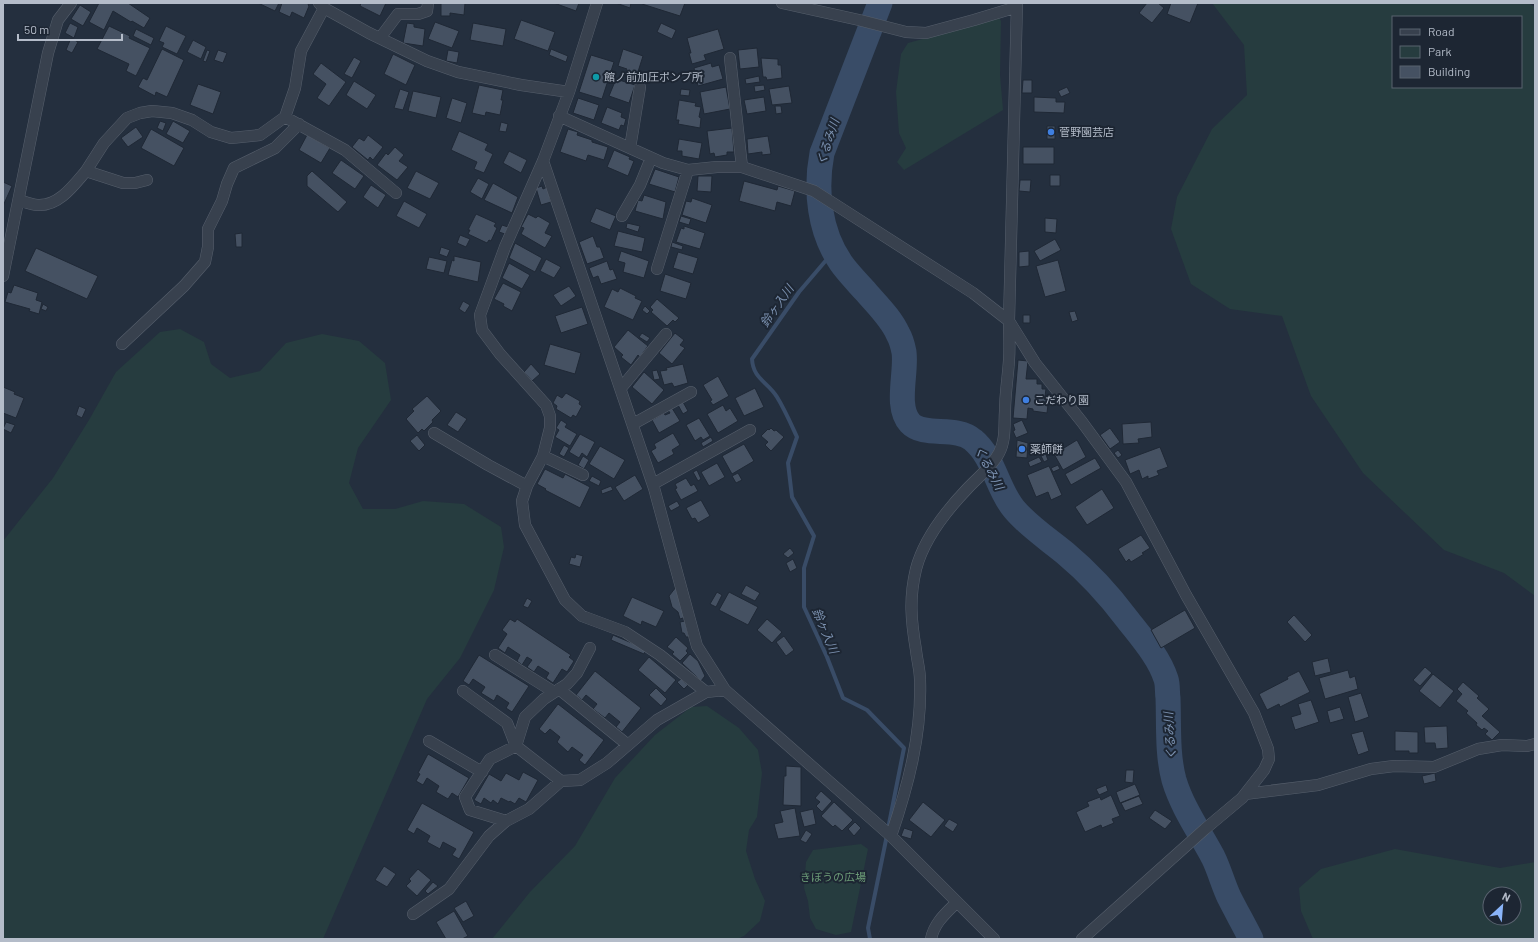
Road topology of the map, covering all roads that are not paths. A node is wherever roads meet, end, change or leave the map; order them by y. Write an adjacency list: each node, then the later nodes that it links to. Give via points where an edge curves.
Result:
1 (71, 3): 23 (street, via 58,20 48,53)
2 (428, 3): 8 (street, via 427,11 418,14 398,14)
3 (597, 3): 11 (street)
4 (782, 3): 6 (street)
5 (321, 5): 8 (street); 13 (street, via 301,51 295,88)
6 (801, 5): 7 (street, via 906,32 926,33)
7 (1017, 5): 28 (street)
8 (380, 38): 11 (street, via 427,62 458,72)
9 (730, 58): 18 (street)
10 (640, 87): 15 (street)
11 (569, 92): 12 (street)
12 (558, 116): 15 (street); 17 (street)
13 (285, 117): 14 (street); 20 (street, via 260,136 232,138 212,132 192,120 172,113 140,113 127,118 104,143)
14 (299, 124): 22 (street, via 345,150); 30 (street, via 275,148 234,168 208,230 205,262 184,286)
15 (630, 148): 16 (street)
16 (651, 158): 19 (street); 24 (street, via 640,185)
17 (543, 161): 31 (street); 36 (street, via 480,315 482,330 546,405 550,416 550,428)
18 (742, 167): 19 (street); 28 (street, via 814,190 973,293)
19 (688, 170): 26 (street)
20 (86, 171): 21 (street, via 123,183); 23 (street, via 66,194 53,201 37,205)
21 (147, 180)
22 (396, 193)
23 (19, 200): 25 (street)
24 (622, 216)
25 (5, 260): 27 (street)
26 (657, 269)
27 (3, 276)
28 (1009, 321): 52 (street, via 1035,363 1126,482 1186,595 1254,713 1268,749 1269,759 1264,770); 54 (street, via 1004,436 1000,452 930,534 916,568 910,609 920,679 919,718 914,755 902,805)
29 (666, 334): 31 (street)
30 (122, 344)
31 (620, 388): 33 (street)
32 (691, 392): 33 (street)
33 (633, 424): 38 (street)
34 (750, 430): 38 (street)
35 (434, 433): 39 (street)
36 (542, 456): 37 (street); 39 (street)
37 (583, 475)
38 (653, 484): 42 (street, via 697,646)
39 (527, 486): 45 (street, via 522,501 525,525 565,600 582,616 626,632)
40 (590, 648): 44 (street, via 577,673)
41 (495, 655): 44 (street)
42 (725, 690): 45 (street); 54 (street)
43 (462, 691): 49 (street, via 506,723)
44 (556, 691): 48 (street); 49 (street, via 525,717)
45 (706, 692): 48 (street, via 657,720)
46 (429, 741): 50 (street)
47 (1535, 744): 52 (street, via 1478,749 1434,767 1394,766 1371,769 1318,785)
48 (628, 745): 51 (street, via 607,763 580,780)
49 (516, 746): 50 (street, via 490,759); 51 (street)
50 (482, 772): 53 (street, via 466,797 470,810)
51 (561, 781): 53 (street, via 529,809)
52 (1245, 794): 59 (street)
53 (506, 821): 56 (street, via 489,836 449,889)
54 (891, 836): 55 (street)
55 (956, 902): 57 (street, via 941,918); 58 (street)
56 (413, 914)
57 (931, 939)
58 (994, 939)
59 (1082, 939)

